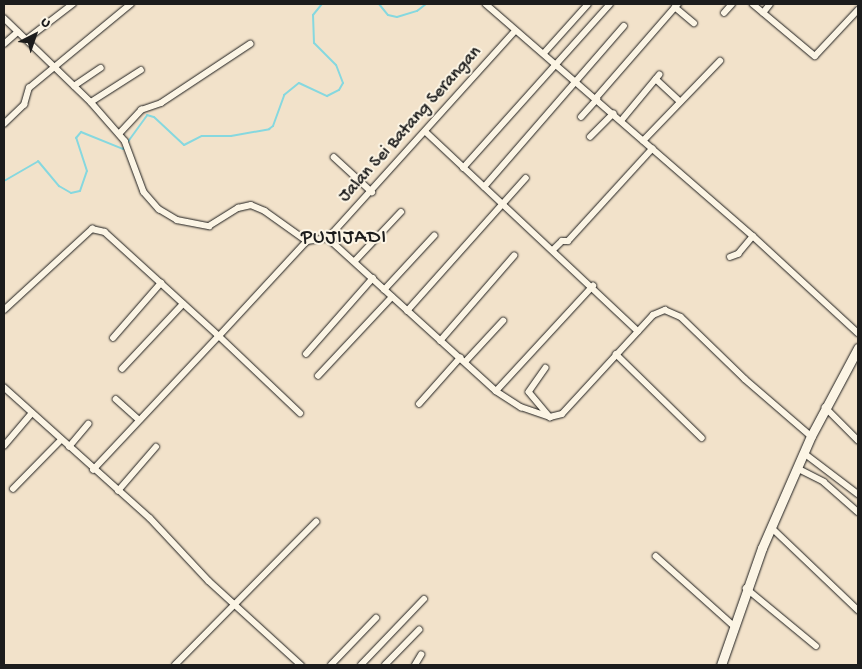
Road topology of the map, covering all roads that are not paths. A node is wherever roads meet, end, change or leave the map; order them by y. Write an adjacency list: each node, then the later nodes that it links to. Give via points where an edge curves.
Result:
1 (73, 4): 18 (street)
2 (130, 4): 24 (street)
3 (486, 4): 16 (street)
4 (588, 4): 21 (street)
5 (610, 4): 23 (street)
6 (732, 4): 12 (street)
7 (754, 4): 11 (street)
8 (770, 4): 11 (street)
9 (676, 5): 14 (street); 29 (street)
10 (858, 10): 11 (street, via 815,56)
11 (763, 12)
12 (724, 13)
13 (4, 18): 17 (street)
14 (694, 23)
15 (624, 26): 27 (street)
16 (515, 31): 21 (street); 36 (street, Jalan Sei Batang Serangan)
17 (18, 32): 18 (street); 19 (street)
18 (26, 40): 24 (street)
19 (4, 44)
20 (250, 44): 37 (street, via 161,103 141,110)
21 (545, 52): 23 (street)
22 (720, 61): 30 (street, via 685,101)
23 (556, 62): 27 (street); 42 (street)
24 (54, 66): 28 (street); 35 (street, via 30,88 24,105)
25 (101, 68): 28 (street)
26 (141, 70): 31 (street)
27 (576, 81): 29 (street); 44 (street)
28 (74, 86): 31 (street)
29 (596, 98): 32 (street); 33 (street)
30 (680, 100): 34 (street, via 658,77); 39 (street)
31 (90, 102): 37 (street)
32 (613, 114): 34 (street); 38 (street)
33 (581, 117)
34 (620, 121): 39 (street)
35 (4, 124)
36 (426, 132): 42 (street); 45 (street, Jalan Sei Batang Serangan)
37 (119, 134): 51 (street, via 130,149 144,192 168,215 209,226 238,208 251,205 265,211)
38 (590, 137)
39 (643, 141): 40 (street)
40 (652, 149): 49 (street); 52 (street, via 568,241 562,241)
41 (334, 157): 45 (street)
42 (463, 168): 44 (street)
43 (526, 178): 46 (street)
44 (484, 187): 46 (street)
45 (372, 192): 50 (street, Jalan Sei Batang Serangan)
46 (503, 204): 52 (street); 63 (street)
47 (401, 212): 55 (street)
48 (434, 236): 59 (street)
49 (753, 236): 54 (street, via 738,254); 66 (street)
50 (328, 238): 51 (street); 55 (street)
51 (307, 241): 67 (street)
52 (554, 250): 58 (street)
53 (514, 256): 69 (street)
54 (730, 257)
55 (355, 261): 56 (street)
56 (373, 278): 59 (street); 71 (street)
57 (160, 283): 61 (street); 62 (street, via 105,232 92,229); 68 (street)
58 (593, 286): 65 (street); 78 (street)
59 (384, 290): 60 (street)
60 (392, 297): 63 (street); 76 (street)
61 (183, 304): 67 (street); 75 (street)
62 (4, 310)
63 (407, 311): 69 (street)
64 (503, 321): 73 (street)
65 (638, 331): 72 (street); 87 (street, via 659,311 670,310)
66 (858, 333)
67 (219, 336): 83 (street); 85 (street)
68 (113, 338)
69 (440, 341): 73 (street)
70 (858, 348): 81 (main road)
71 (306, 354)
72 (616, 354): 84 (street, via 562,414); 88 (street)
73 (462, 360): 78 (street); 80 (street)
74 (546, 368): 84 (street, via 529,392)
75 (122, 369)
76 (318, 376)
77 (4, 389): 82 (street)
78 (496, 391): 84 (street, via 522,407)
79 (116, 399): 85 (street)
80 (419, 404)
81 (825, 407): 87 (main road); 90 (street)
82 (32, 413): 89 (street); 91 (street)
83 (300, 413)
84 (550, 417)
85 (139, 420): 96 (street)
86 (88, 424): 92 (street)
87 (811, 436): 94 (main road)
88 (702, 438)
89 (61, 440): 92 (street); 97 (street)
90 (858, 440)
91 (4, 446)
92 (69, 447): 96 (street)
93 (156, 447): 98 (street)
94 (804, 453): 95 (main road); 99 (street)
95 (799, 469): 100 (street, via 824,482); 102 (main road)
96 (93, 470): 98 (street)
97 (13, 489)
98 (118, 491): 106 (street, via 170,536 199,572)
99 (858, 494)
100 (858, 512)
101 (316, 522): 106 (street)
102 (772, 528): 104 (main road); 107 (street)
103 (656, 556): 109 (street)
104 (746, 588): 109 (main road); 111 (street)
105 (424, 599): 116 (street)
106 (235, 604): 113 (street); 114 (street)
107 (858, 610)
108 (376, 618): 115 (street)
109 (734, 625): 119 (main road)
110 (419, 630): 117 (street)
111 (816, 646)
112 (421, 655): 118 (street)
113 (175, 665)
114 (301, 665)
115 (331, 665)
116 (361, 665)
117 (386, 665)
118 (415, 665)
119 (721, 665)

